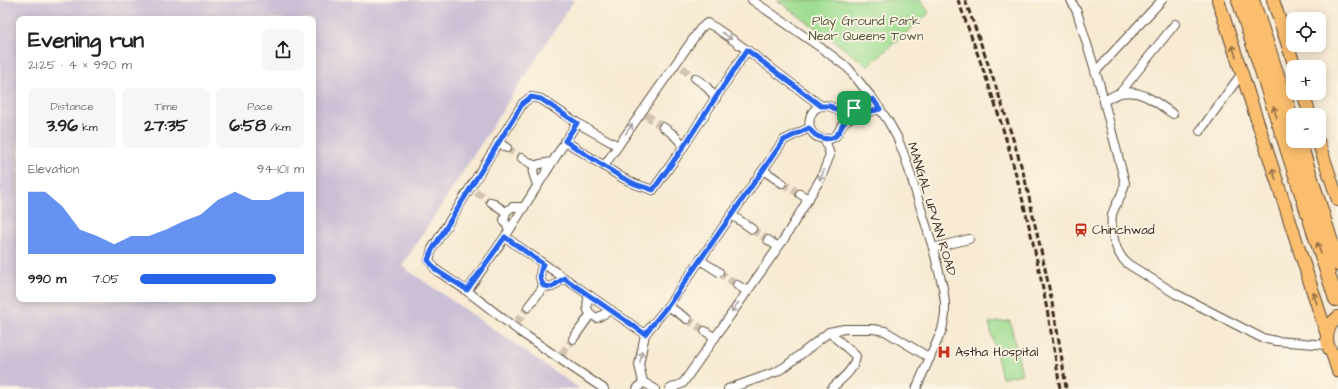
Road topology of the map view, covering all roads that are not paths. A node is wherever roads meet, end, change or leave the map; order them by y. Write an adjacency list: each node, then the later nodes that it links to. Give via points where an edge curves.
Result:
1 (752, 0): 18 (street, MANGAL UPVAN ROAD, via 848,68)
2 (1071, 0): 11 (street)
3 (1162, 0): 11 (street)
4 (1218, 0): 12 (main road, one-way to 4)
5 (1239, 0): 68 (highway, one-way to 5)
6 (1252, 0): 21 (highway)
7 (1273, 0): 10 (main road)
8 (1174, 24): 16 (street)
9 (747, 50): 15 (street); 20 (street); 33 (street, one-way to 9, via 679,65 700,29 707,23)
10 (1293, 60)
11 (1095, 72): 19 (street)
12 (1242, 74): 27 (street); 80 (main road, one-way to 12)
13 (695, 78): 14 (street)
14 (705, 86): 15 (street); 17 (street)
15 (721, 89): 17 (street)
16 (1120, 93): 19 (street); 23 (street, via 1147,96)
17 (716, 98): 29 (street)
18 (873, 99): 20 (street, via 840,112 830,106); 22 (street, MANGAL UPVAN ROAD)
19 (1104, 101): 80 (street, via 1125,183 1112,214 1112,228 1119,255 1124,261 1176,294 1262,338)
20 (821, 106): 26 (street, via 810,116)
21 (1288, 108)
22 (880, 109): 30 (street, via 849,118 839,133 832,138); 57 (street, MANGAL UPVAN ROAD, via 897,137 906,160)
23 (1172, 114)
24 (577, 123): 31 (street); 32 (street, via 541,99 531,97 523,103); 33 (street)
25 (663, 127): 28 (street)
26 (809, 128): 30 (street, via 817,137); 42 (street, via 784,140)
27 (1200, 131)
28 (673, 134): 29 (street); 34 (street)
29 (690, 137): 34 (street)
30 (824, 139): 46 (street, one-way to 46, via 830,155)
31 (565, 141): 39 (street); 41 (street)
32 (498, 142): 35 (street); 65 (street, via 473,190 432,250 428,260 436,270)
33 (618, 146): 41 (street)
34 (684, 146): 41 (street, via 653,190 635,184)
35 (507, 148)
36 (1301, 148): 60 (highway)
37 (1320, 148): 47 (main road)
38 (522, 158): 40 (street)
39 (552, 162): 40 (street); 44 (street)
40 (535, 166): 44 (street, via 533,173)
41 (604, 166)
42 (763, 170): 43 (street); 51 (street)
43 (782, 182)
44 (537, 185): 49 (street)
45 (800, 194): 46 (street)
46 (809, 199): 56 (street)
47 (1338, 200)
48 (490, 202): 50 (street)
49 (524, 207): 50 (street, via 512,207); 53 (street)
50 (506, 212): 53 (street, via 504,220)
51 (732, 215): 52 (street); 58 (street)
52 (752, 229)
53 (507, 234): 59 (street); 65 (street)
54 (969, 239): 57 (street)
55 (768, 240): 56 (street)
56 (778, 247): 66 (street)
57 (933, 248): 81 (street, MANGAL UPVAN ROAD, via 943,288 945,315 942,330)
58 (700, 260): 61 (street); 69 (street)
59 (543, 264): 62 (street); 64 (street, via 540,281)
60 (1338, 264)
61 (719, 272)
62 (564, 278): 64 (street, via 552,287); 67 (street)
63 (737, 285): 66 (street)
64 (544, 286): 70 (street)
65 (467, 290): 84 (street)
66 (747, 291): 78 (street, one-way to 78)
67 (589, 295): 71 (street); 72 (street, via 587,311)
68 (1336, 299)
69 (668, 306): 74 (street); 77 (street)
70 (528, 307)
71 (611, 310): 72 (street, via 597,318); 77 (street)
72 (590, 315): 79 (street)
73 (1338, 317): 80 (main road, via 1330,326)
74 (687, 319)
75 (705, 331): 78 (street)
76 (829, 332): 81 (street, via 844,329 885,331); 88 (street, via 781,369); 89 (street, via 856,356 850,371)
77 (645, 334): 83 (street, one-way to 77, via 639,365)
78 (714, 338): 87 (street, via 683,383)
79 (573, 339)
80 (1331, 348): 82 (main road)
81 (930, 358): 90 (street, MANGAL UPVAN ROAD)
82 (1338, 371)
83 (643, 382): 85 (street); 86 (street)
84 (604, 389)
85 (638, 389)
86 (655, 389)
87 (670, 389)
88 (728, 389)
89 (831, 389)
90 (916, 389)

